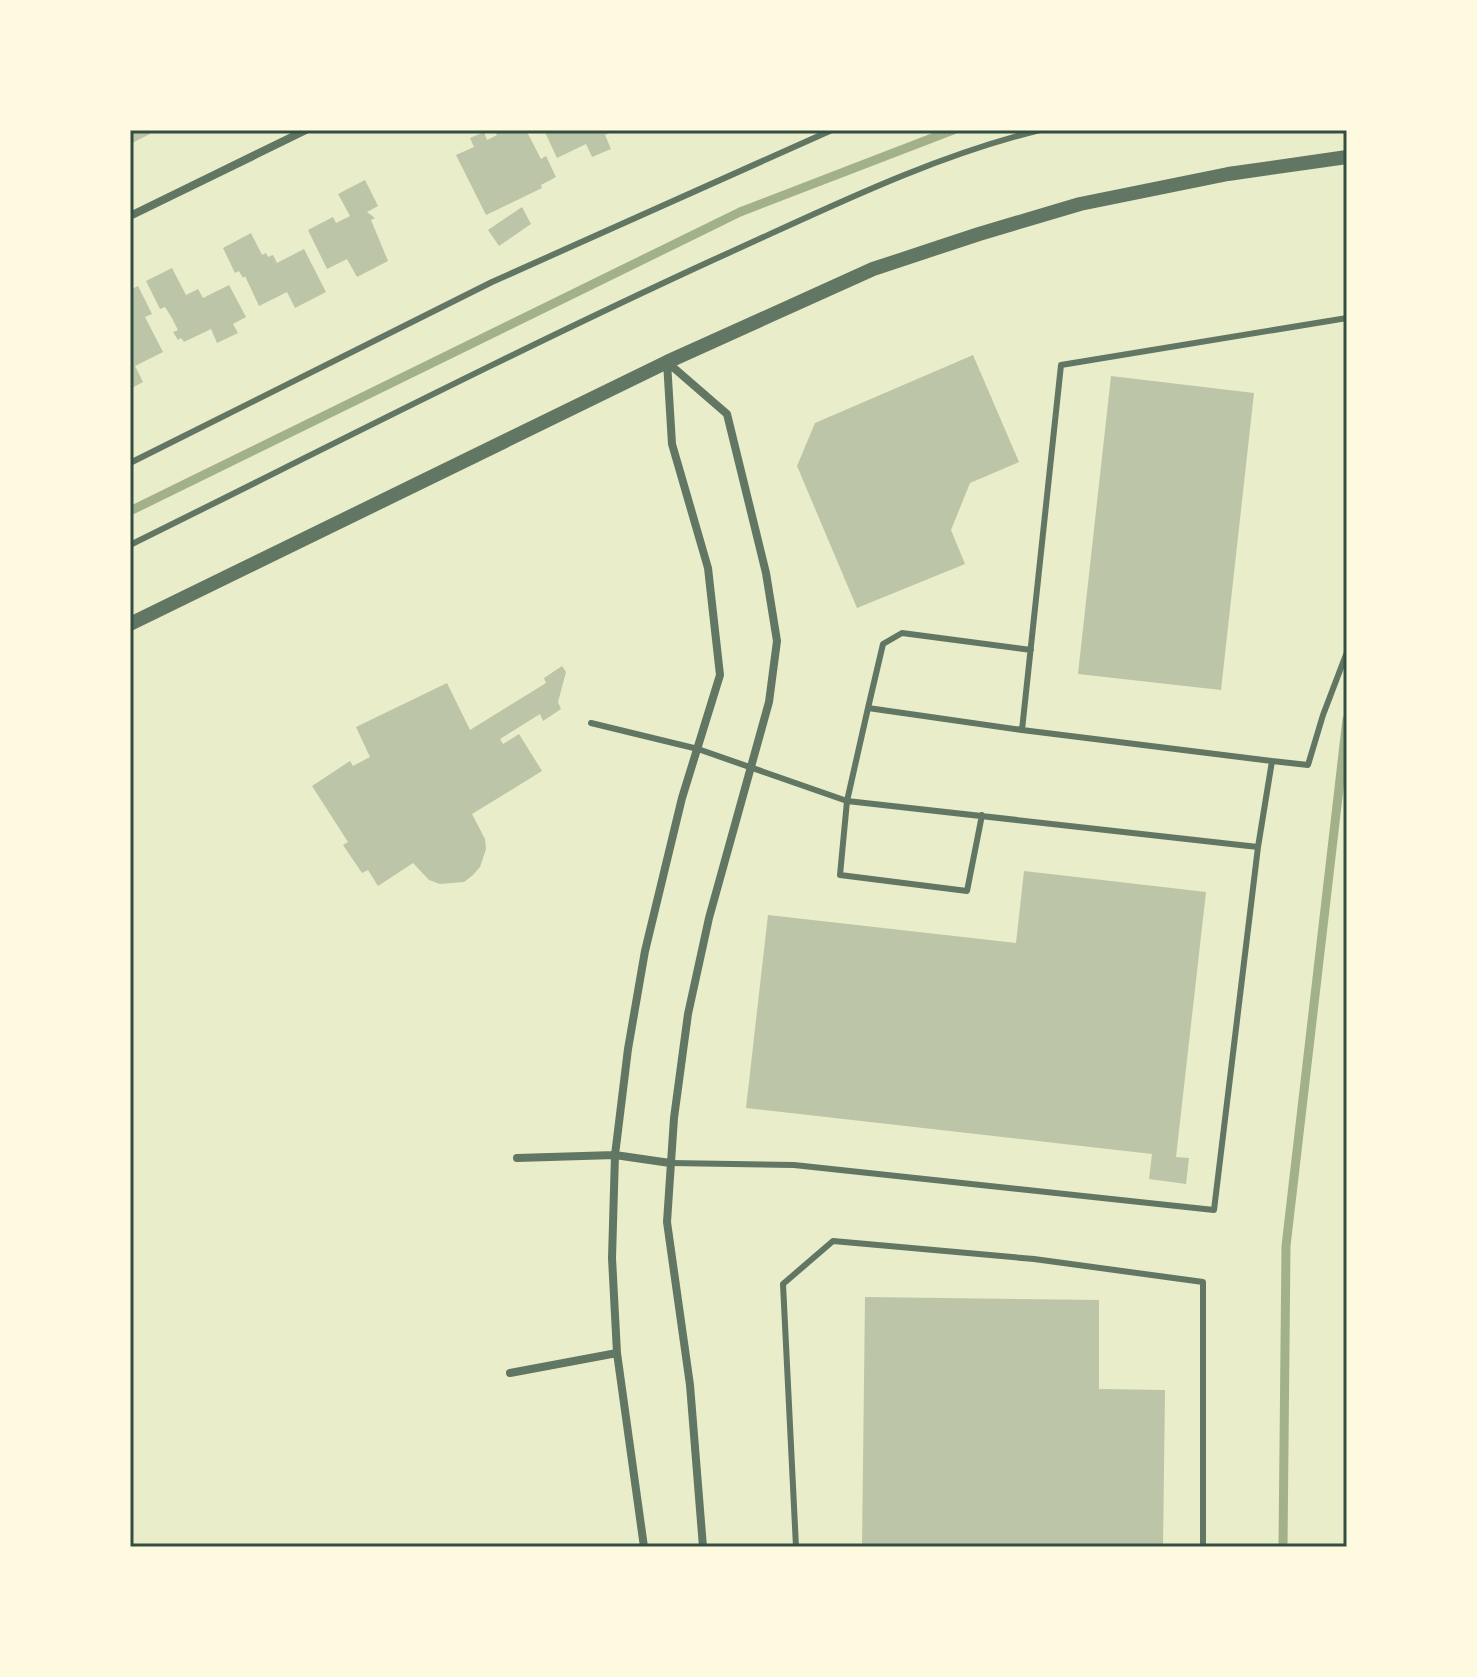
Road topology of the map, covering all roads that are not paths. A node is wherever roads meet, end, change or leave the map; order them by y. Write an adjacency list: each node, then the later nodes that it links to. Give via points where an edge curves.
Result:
1 (306, 130): 5 (street)
2 (832, 130): 8 (lane, via 492,282)
3 (1040, 130): 9 (lane, via 925,166 808,217)
4 (1347, 157): 7 (street, via 1080,204 979,234 873,269)
5 (130, 216)
6 (1347, 318): 11 (lane, via 1061,365)
7 (667, 362): 10 (street); 16 (street, via 672,444 708,568 720,675); 18 (street, via 727,414 766,573 777,641)
8 (130, 463)
9 (130, 545)
10 (130, 624)
11 (1031, 650): 13 (lane, via 902,633 883,644); 15 (lane)
12 (1347, 652): 17 (lane, via 1308,765)
13 (868, 708): 15 (lane); 19 (lane)
14 (591, 723): 16 (lane)
15 (1022, 730): 17 (lane)
16 (698, 749): 18 (lane); 22 (street, via 645,951)
17 (1272, 761): 21 (lane)
18 (752, 768): 19 (lane); 24 (street, via 688,1014)
19 (847, 801): 20 (lane); 20 (lane, via 840,875 967,891)
20 (982, 815): 21 (lane)
21 (1258, 847): 24 (lane, via 1214,1210 794,1165)
22 (615, 1155): 23 (street); 24 (street); 25 (street, via 612,1258)
23 (517, 1158)
24 (670, 1163): 28 (street, via 667,1222 690,1385)
25 (617, 1353): 26 (street); 27 (street)
26 (510, 1373)
27 (644, 1547)
28 (703, 1547)
29 (796, 1547): 30 (lane, via 783,1284 833,1241 1034,1259 1203,1282)
30 (1203, 1547)

